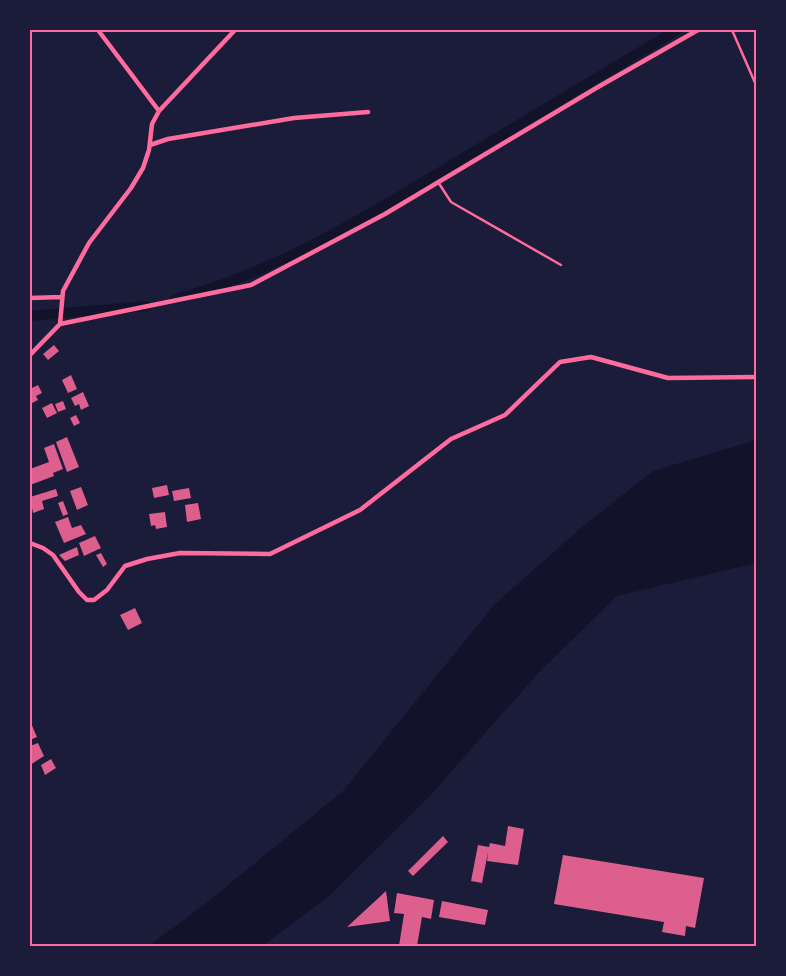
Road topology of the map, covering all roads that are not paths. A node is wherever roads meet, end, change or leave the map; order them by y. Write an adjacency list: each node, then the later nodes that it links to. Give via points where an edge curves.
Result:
1 (98, 30): 6 (street)
2 (234, 30): 6 (street)
3 (698, 30): 9 (street)
4 (732, 30): 5 (lane)
5 (756, 85)
6 (158, 112): 8 (street, via 152,124)
7 (368, 112): 8 (street, via 284,120 168,139)
8 (150, 145): 11 (street, via 143,168 89,243)
9 (438, 182): 10 (lane, via 451,202); 13 (street, via 251,286)
10 (561, 265)
11 (62, 297): 12 (street); 13 (street)
12 (30, 298)
13 (60, 324): 14 (street)
14 (30, 355)
15 (756, 377): 16 (street, via 668,378 591,356 560,362 505,416 451,439 360,510 270,554 180,554 125,566 107,590 94,600 87,600 79,592 53,555)
16 (30, 543)

